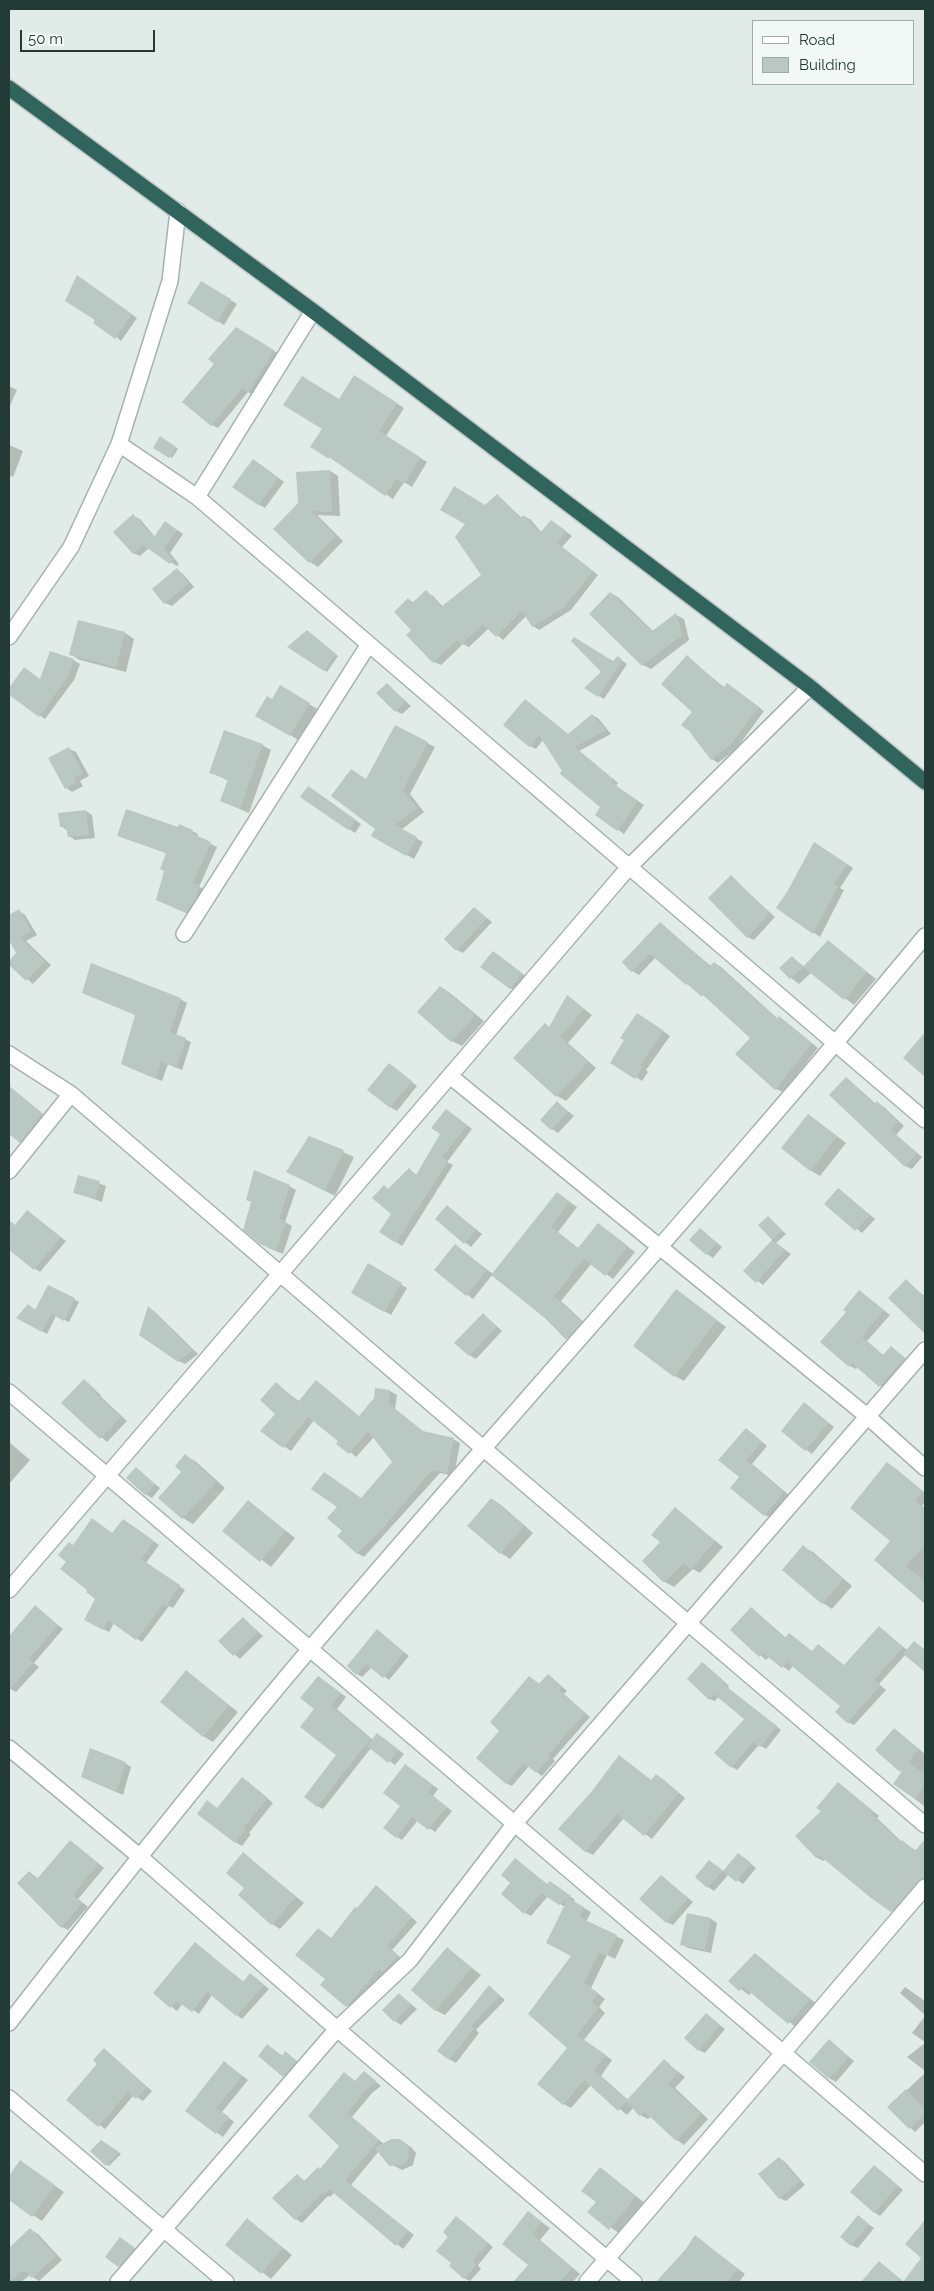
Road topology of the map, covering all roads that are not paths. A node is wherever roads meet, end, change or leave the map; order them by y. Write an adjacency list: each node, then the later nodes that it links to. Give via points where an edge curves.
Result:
1 (9, 88): 2 (highway)
2 (178, 211): 3 (highway); 4 (street, via 170,281)
3 (313, 311): 5 (street); 8 (highway)
4 (119, 444): 5 (street); 6 (street, via 70,547)
5 (198, 497): 7 (street)
6 (9, 637)
7 (369, 644): 10 (street); 11 (street)
8 (810, 687): 9 (highway); 10 (street)
9 (925, 782)
10 (629, 867): 13 (street); 15 (street)
11 (184, 934)
12 (925, 936): 13 (street)
13 (836, 1044): 17 (street); 19 (street)
14 (9, 1054): 16 (street)
15 (450, 1076): 19 (street); 20 (street)
16 (71, 1094): 18 (street); 20 (street)
17 (925, 1120)
18 (9, 1171)
19 (660, 1246): 23 (street); 24 (street)
20 (281, 1273): 24 (street); 26 (street)
21 (925, 1350): 23 (street)
22 (9, 1392): 26 (street)
23 (867, 1416): 25 (street); 28 (street)
24 (484, 1449): 28 (street); 29 (street)
25 (925, 1468)
26 (107, 1476): 27 (street); 29 (street)
27 (9, 1590)
28 (689, 1622): 31 (street); 32 (street)
29 (310, 1650): 31 (street); 33 (street)
30 (9, 1748): 33 (street)
31 (515, 1824): 36 (street, via 410,1960); 37 (street)
32 (925, 1825)
33 (138, 1856): 35 (street); 36 (street)
34 (925, 1887): 37 (street)
35 (9, 2023)
36 (337, 2029): 40 (street); 41 (street)
37 (783, 2053): 39 (street); 41 (street)
38 (9, 2098): 40 (street)
39 (925, 2174)
40 (164, 2229): 42 (street); 43 (street)
41 (607, 2259): 44 (street); 45 (street)
42 (118, 2282)
43 (226, 2282)
44 (587, 2282)
45 (634, 2282)

